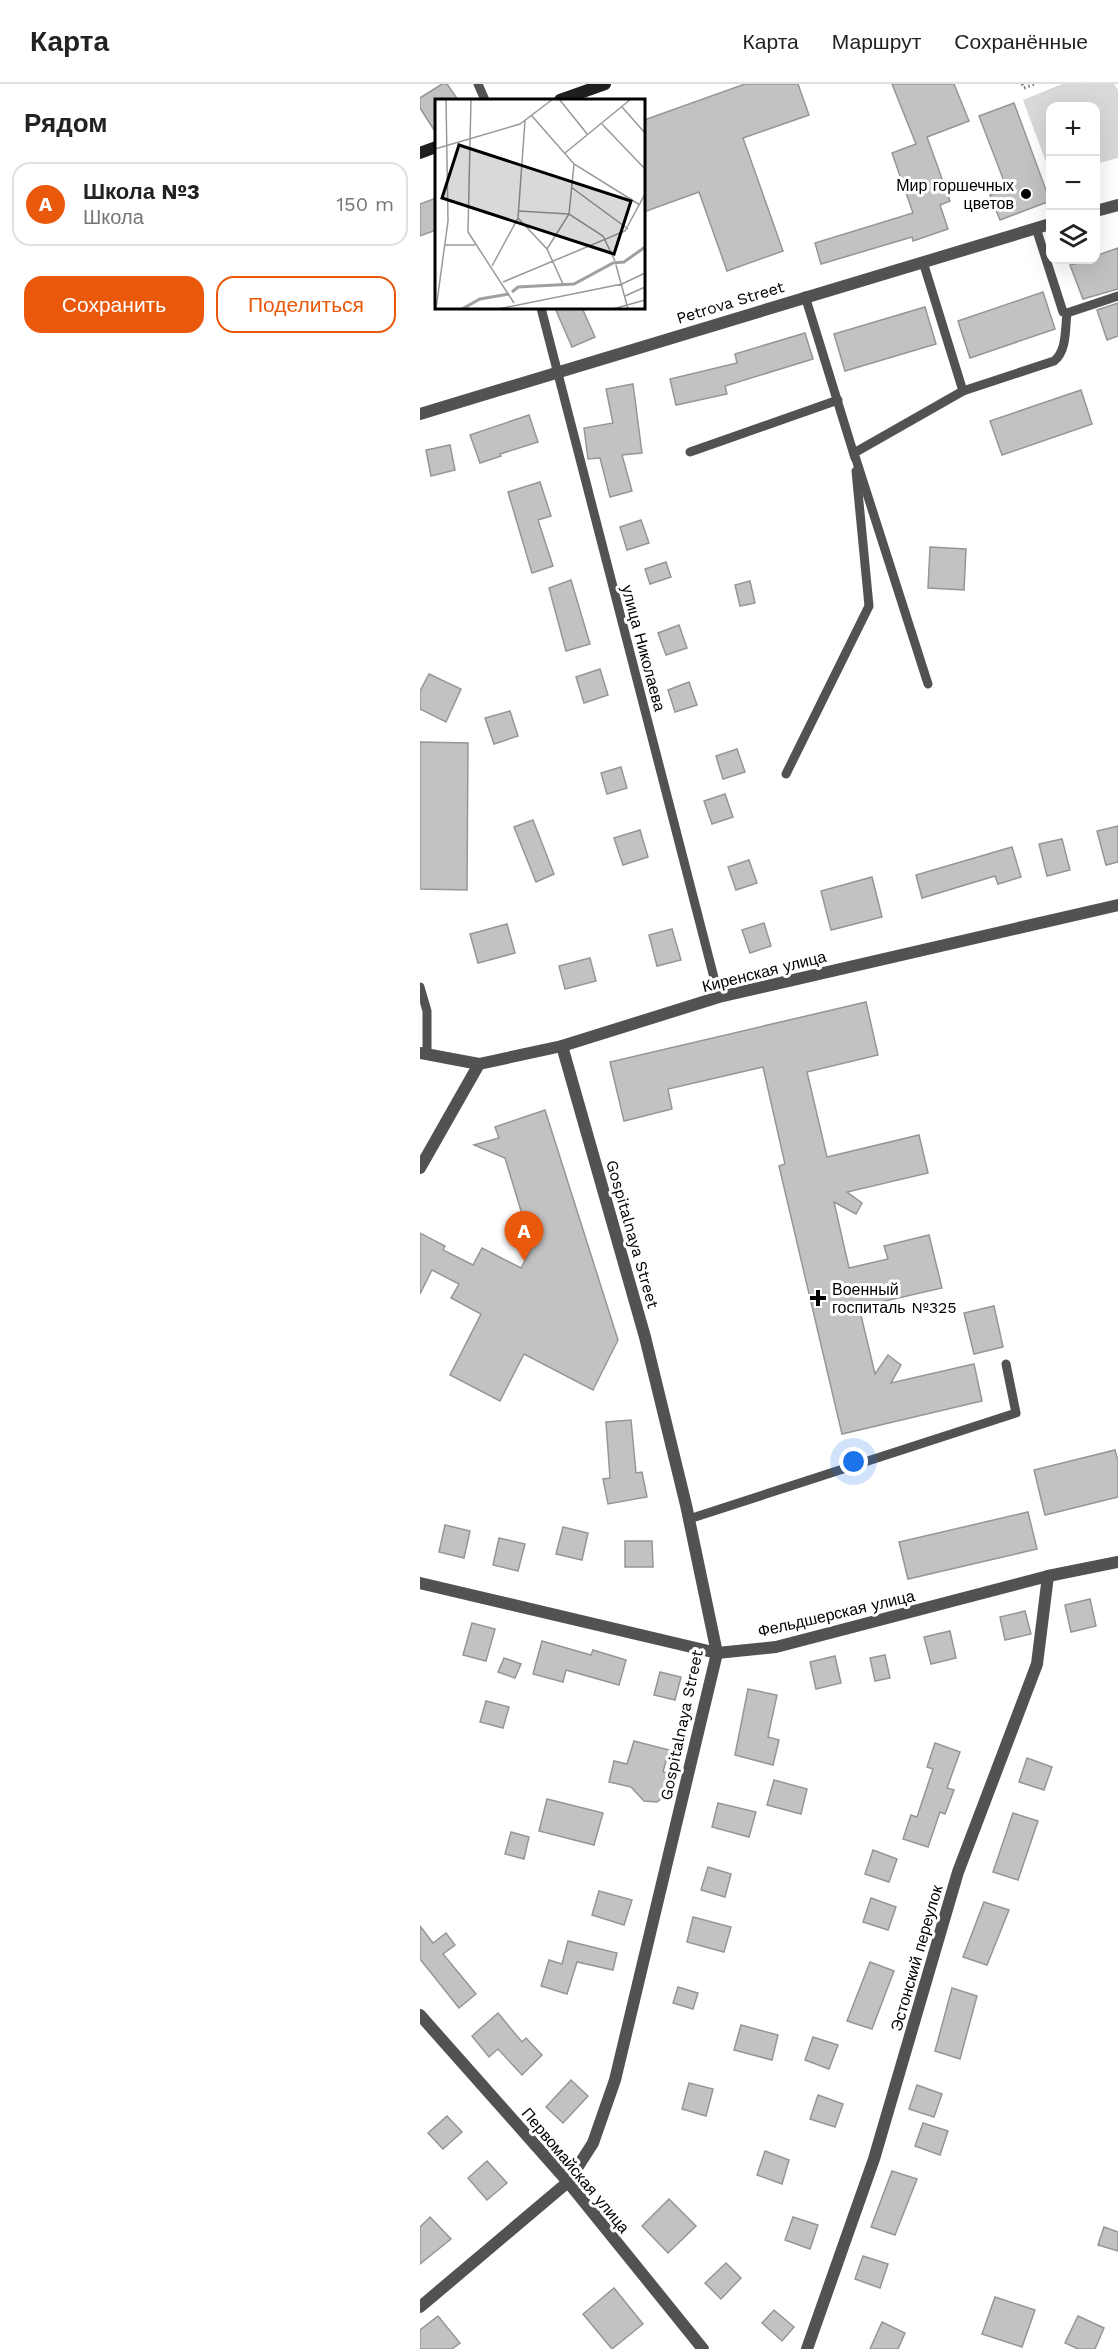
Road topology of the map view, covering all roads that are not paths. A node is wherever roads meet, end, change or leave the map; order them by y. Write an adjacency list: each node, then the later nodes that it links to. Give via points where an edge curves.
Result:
1 (478, 84): 3 (lane)
2 (605, 84): 4 (main road)
3 (485, 99)
4 (563, 99)
5 (435, 147): 6 (main road)
6 (420, 153)
7 (1118, 205): 8 (street)
8 (1099, 210)
9 (1046, 225): 10 (street, Petrova Street)
10 (1036, 228): 11 (street, Petrova Street); 15 (lane, via 1063,312)
11 (923, 262): 12 (street, Petrova Street); 17 (lane)
12 (805, 296): 16 (street, Petrova Street); 18 (lane)
13 (1118, 296): 15 (lane)
14 (541, 309): 16 (lane, улица Николаева)
15 (1067, 313): 17 (lane, via 1064,342 1060,357 1054,362)
16 (556, 372): 19 (street, Petrova Street); 26 (lane, улица Николаева)
17 (963, 391): 21 (lane)
18 (838, 400): 20 (lane); 21 (lane)
19 (420, 414)
20 (690, 452)
21 (854, 453): 22 (lane); 23 (lane, via 869,606)
22 (928, 684)
23 (786, 774)
24 (1118, 905): 26 (street, Киренская улица)
25 (420, 987): 28 (lane, via 427,1011)
26 (720, 997): 27 (street, Киренская улица)
27 (562, 1046): 29 (street, Киренская улица); 32 (street, Gospitalnaya Street, via 645,1337)
28 (423, 1053): 29 (street, Киренская улица)
29 (479, 1064): 30 (street)
30 (420, 1168)
31 (1006, 1364): 32 (lane, via 1016,1413)
32 (689, 1519): 36 (street, Gospitalnaya Street)
33 (1118, 1562): 34 (street, Фельдшерская улица)
34 (1048, 1576): 36 (street, Фельдшерская улица, via 776,1647); 41 (street, Эстонский переулок, via 1037,1664 958,1872 874,2159)
35 (420, 1583): 36 (street, Фельдшерская улица)
36 (717, 1653): 38 (street, Gospitalnaya Street, via 615,2080 593,2144)
37 (420, 2015): 38 (street, Первомайская улица)
38 (568, 2182): 39 (street, Gospitalnaya Street); 40 (street, Первомайская улица)
39 (420, 2307)
40 (704, 2349)
41 (807, 2349)

